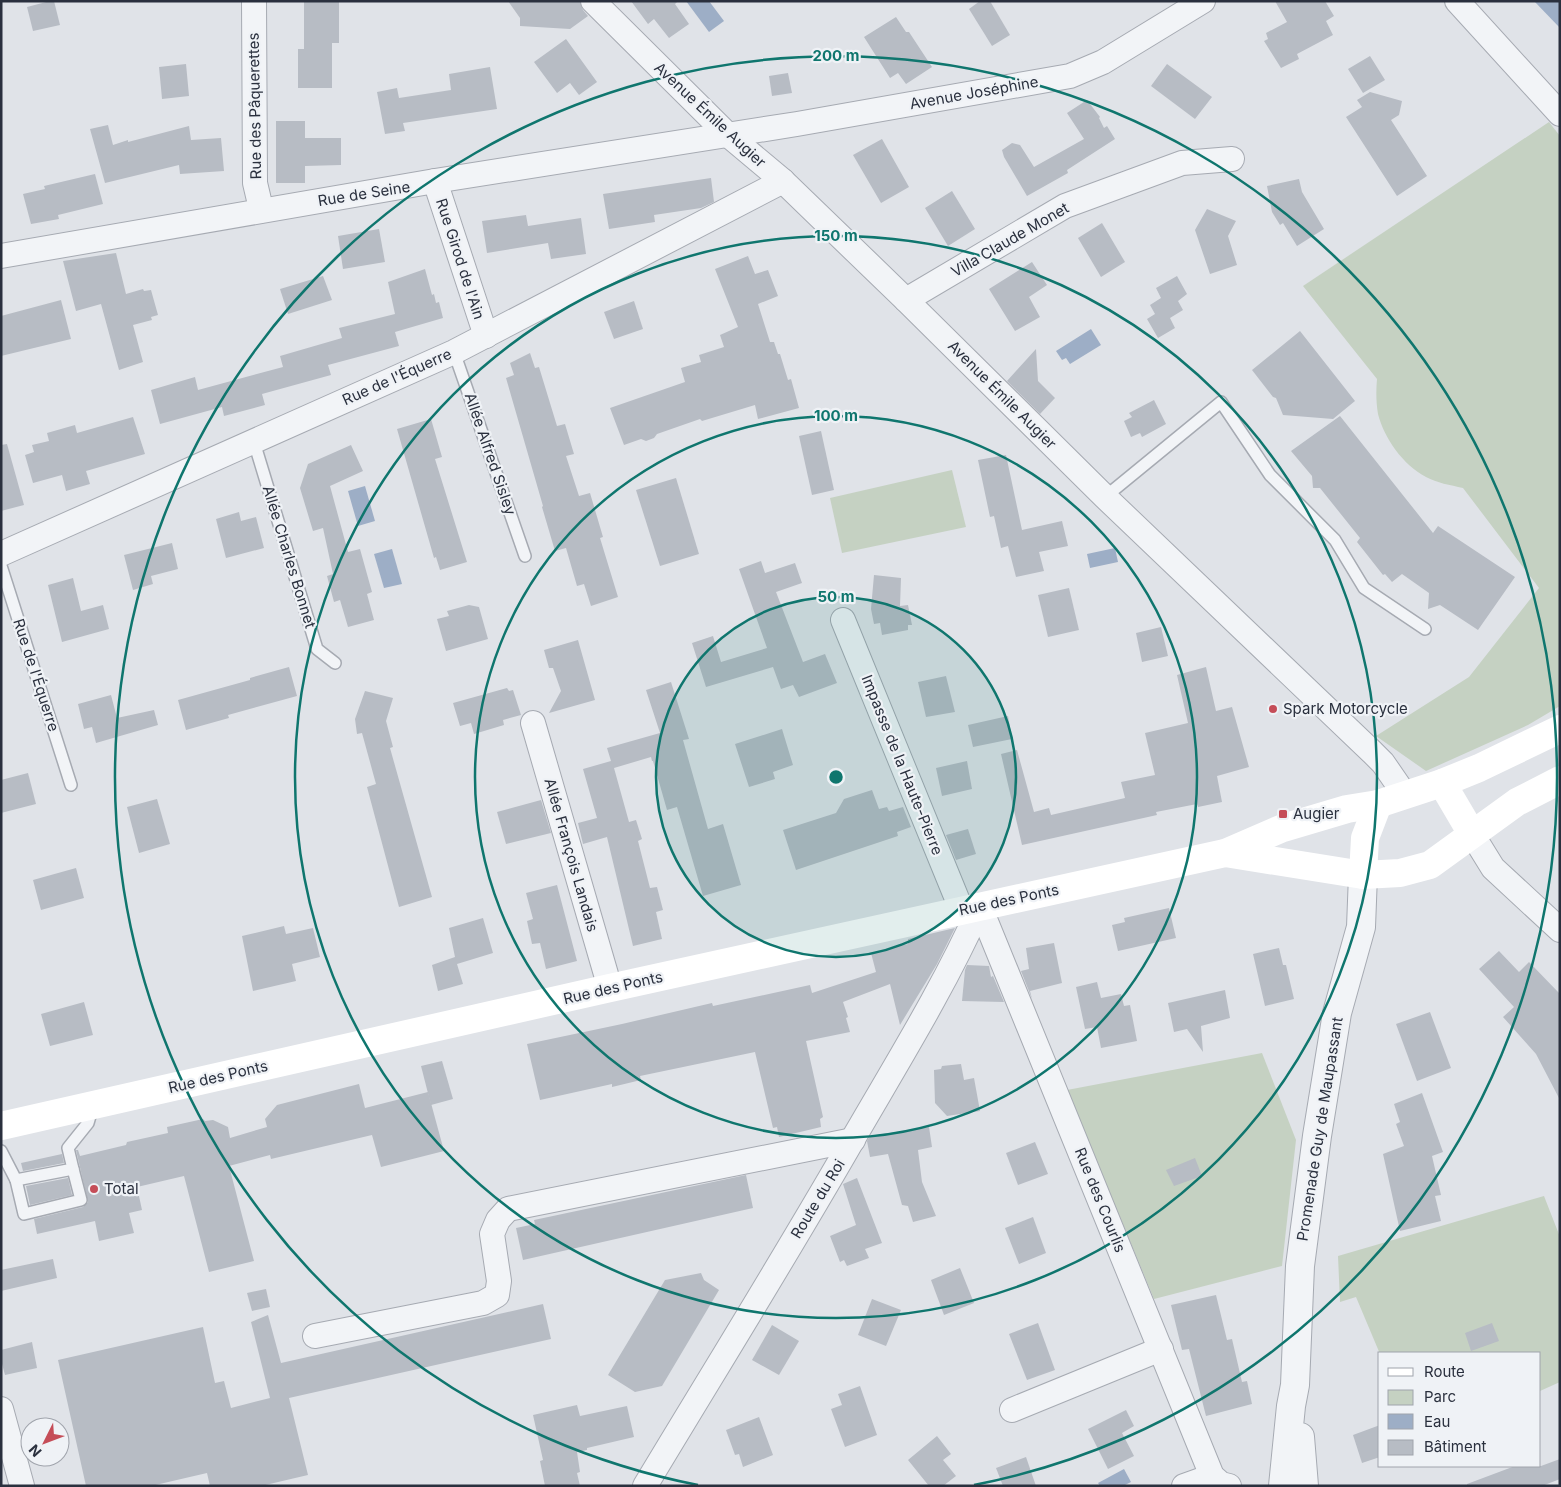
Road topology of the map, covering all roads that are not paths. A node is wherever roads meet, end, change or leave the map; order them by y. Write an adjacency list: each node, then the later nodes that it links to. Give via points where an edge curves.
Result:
1 (254, 1): 10 (street, Rue des Pâquerettes, via 255,183)
2 (593, 1): 6 (street, Avenue Émile Augier)
3 (1203, 1): 6 (street, Avenue Joséphine, via 1103,62 1070,76)
4 (1457, 1): 5 (street)
5 (1560, 114)
6 (727, 134): 8 (street, Rue de Seine); 9 (street, Avenue Émile Augier)
7 (1232, 159): 12 (street, Villa Claude Monet, via 1182,163 1065,206)
8 (435, 181): 10 (street, Rue de Seine); 13 (street, Rue Girod de l'Ain)
9 (783, 181): 12 (street, Avenue Émile Augier); 13 (street, Rue de l'Équerre)
10 (259, 211): 11 (street, Rue de Seine)
11 (1, 256)
12 (906, 300): 16 (street, Avenue Émile Augier)
13 (486, 336): 14 (street, Rue de l'Équerre)
14 (454, 352): 15 (street, Rue de l'Équerre); 18 (lane, Allée Alfred Sisley)
15 (254, 442): 17 (street, Rue de l'Équerre); 22 (lane, Allée Charles Bonnet, via 317,649)
16 (1105, 497): 21 (lane, via 1221,402 1270,475 1335,540 1364,588); 28 (street, Avenue Émile Augier, via 1372,752)
17 (1, 554)
18 (525, 556)
19 (1, 566): 27 (lane, Rue de l'Équerre)
20 (843, 620): 33 (street, Impasse de la Haute-Pierre)
21 (1425, 629)
22 (335, 663)
23 (533, 723): 35 (street, Allée François Landais)
24 (1560, 729): 26 (main road)
25 (1560, 780): 30 (main road, via 1517,802)
26 (1442, 783): 28 (main road, Rue des Ponts); 30 (main road)
27 (71, 785)
28 (1404, 795): 29 (main road, Rue des Ponts)
29 (1378, 804): 31 (main road, Rue des Ponts, via 1346,809 1283,828); 32 (main road, via 1365,838)
30 (1472, 834): 32 (main road, Rue des Ponts, via 1430,864 1400,873); 34 (street, via 1492,868)
31 (1225, 853): 32 (main road, Rue des Ponts); 33 (main road, Rue des Ponts)
32 (1363, 875): 44 (street, Promenade Guy de Maupassant, via 1360,927 1337,1013 1302,1247)
33 (971, 909): 35 (main road, Rue des Ponts); 38 (street, Route du Roi, via 968,932); 43 (street, Rue des Courlis)
34 (1560, 930)
35 (610, 988): 36 (main road, Rue des Ponts)
36 (94, 1105): 37 (main road, Rue des Ponts); 40 (lane, via 88,1123 68,1148)
37 (1, 1126)
38 (853, 1140): 42 (street, via 508,1209 492,1234 499,1282 497,1295 483,1303); 49 (street, Route du Roi)
39 (1, 1151): 41 (lane)
40 (73, 1169): 41 (lane); 41 (lane, via 80,1200 24,1214)
41 (16, 1180)
42 (315, 1336)
43 (1161, 1349): 46 (street); 47 (street, Rue des Courlis)
44 (1295, 1386): 52 (street, Promenade Guy de Maupassant); 53 (street, Promenade Guy de Maupassant)
45 (1, 1410): 48 (street)
46 (1012, 1410)
47 (1220, 1481): 50 (street)
48 (22, 1486)
49 (645, 1486)
50 (1184, 1486)
51 (1276, 1486): 52 (street)
52 (1283, 1486): 53 (street)
53 (1304, 1486)

